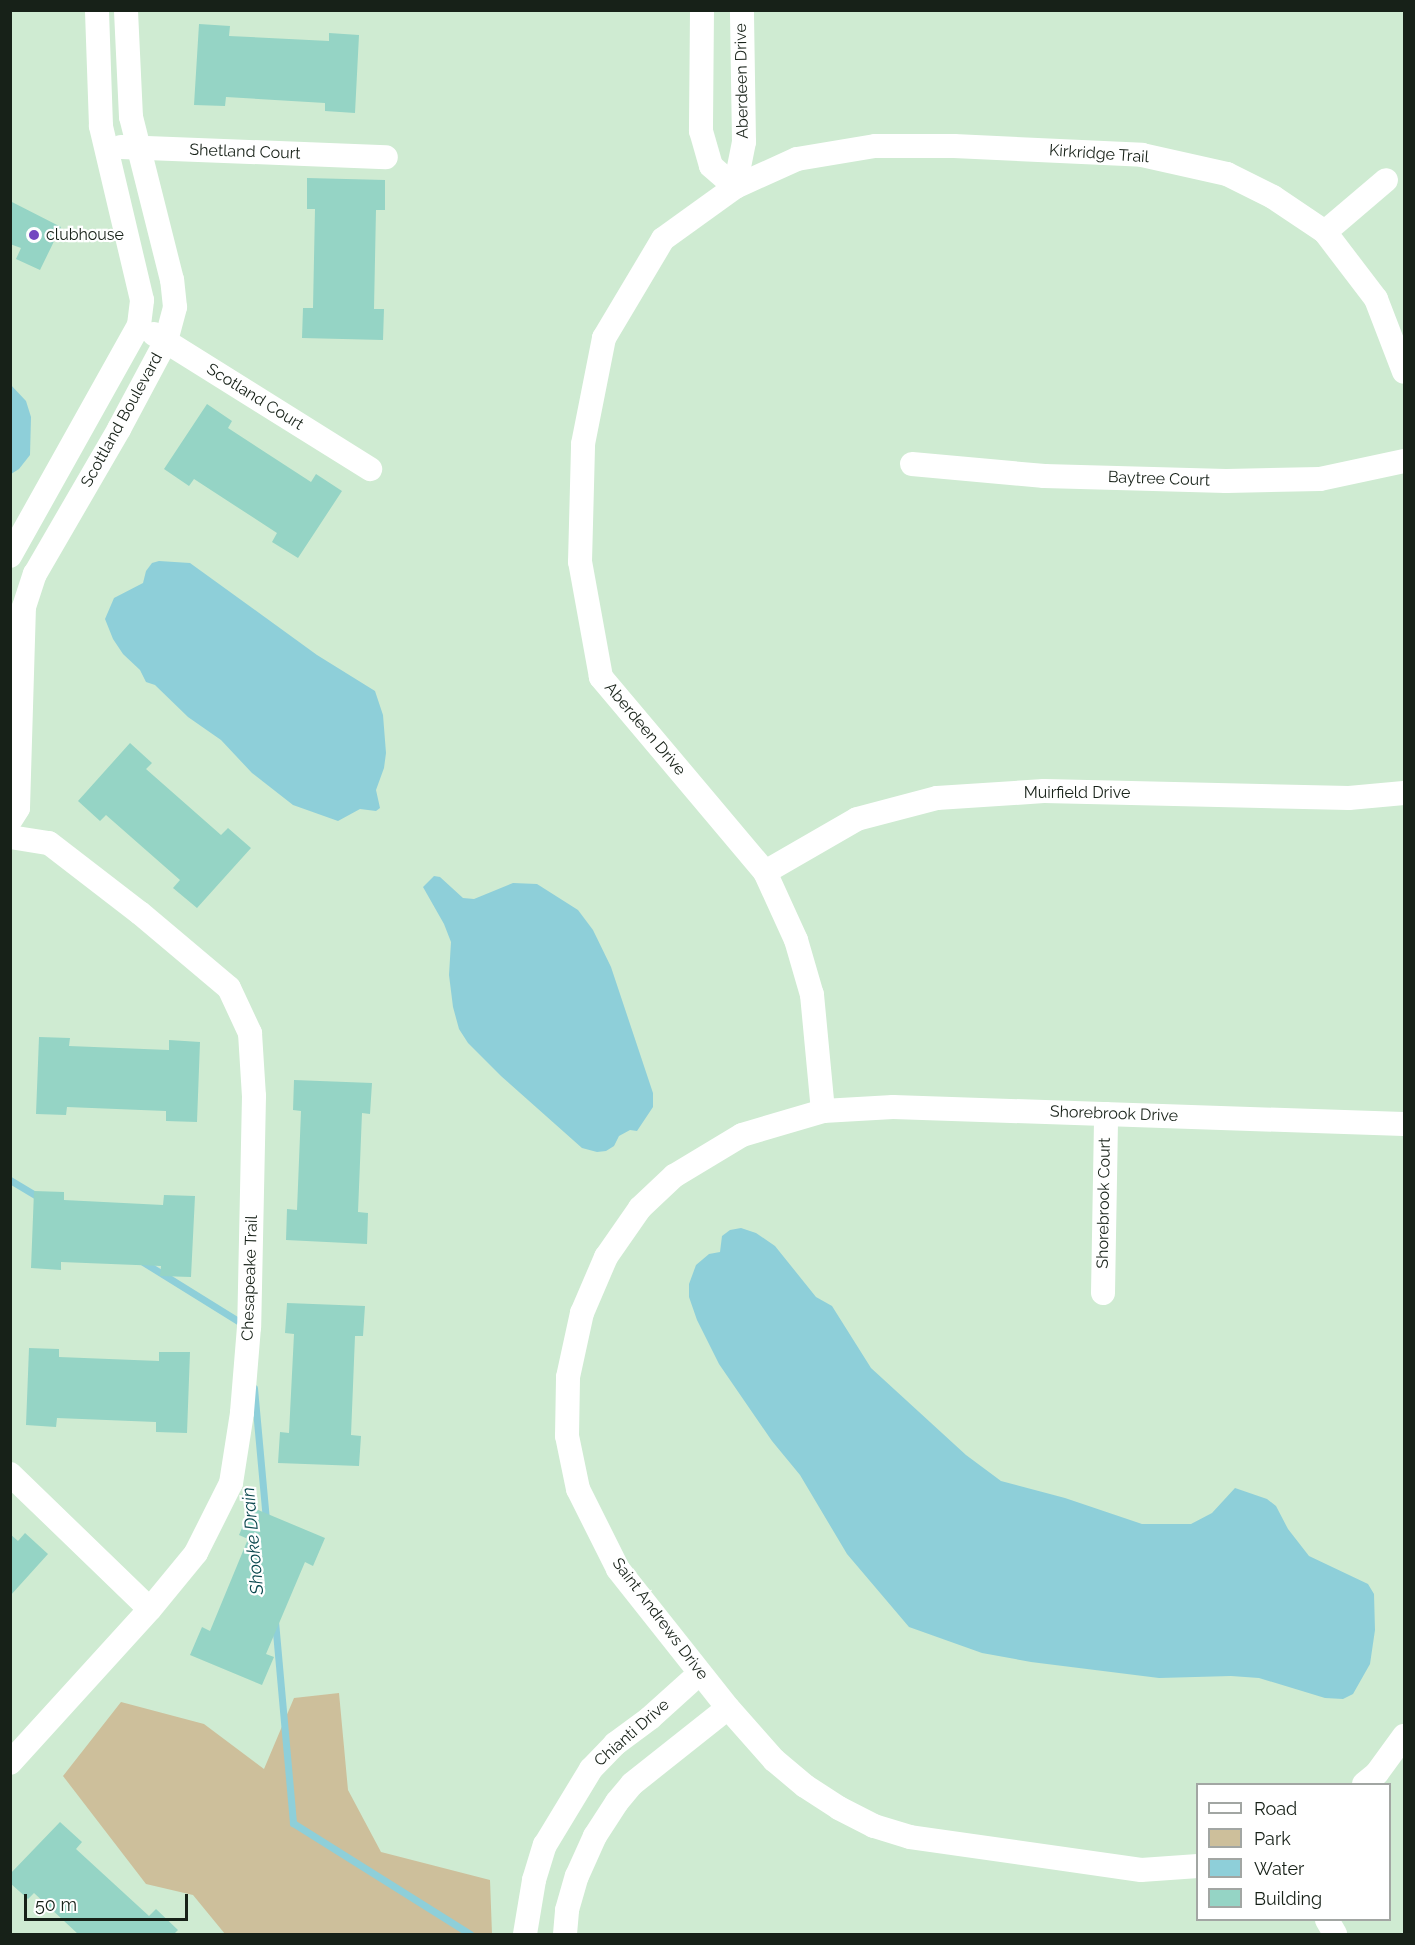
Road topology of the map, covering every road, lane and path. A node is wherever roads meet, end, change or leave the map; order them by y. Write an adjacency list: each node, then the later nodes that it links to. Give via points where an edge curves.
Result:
1 (97, 10): 7 (street, Scottland Boulevard)
2 (126, 10): 8 (street, Scottland Boulevard, via 131,117)
3 (702, 10): 6 (street)
4 (742, 10): 5 (street, Aberdeen Drive)
5 (741, 61): 6 (street); 11 (street, Aberdeen Drive, via 744,142)
6 (701, 63): 11 (street, via 701,131 711,166)
7 (104, 145): 8 (street, Shetland Court); 13 (street, Scottland Boulevard, via 142,300)
8 (137, 148): 9 (street, Shetland Court); 14 (street, Scottland Boulevard, via 172,280 175,307)
9 (386, 157)
10 (1386, 180): 12 (street)
11 (735, 187): 12 (street, Kirkridge Trail, via 798,159 875,146 1142,155 1227,174 1273,197); 26 (street, Aberdeen Drive, via 663,239 604,338 583,444 580,562 601,677)
12 (1325, 232): 15 (street, Kirkridge Trail, via 1376,299)
13 (139, 325): 14 (street, Scotland Court); 19 (street, Scottland Boulevard)
14 (166, 341): 18 (street, Scotland Court); 21 (street, Scottland Boulevard)
15 (1404, 372)
16 (1404, 461): 17 (street, Baytree Court, via 1320,479 1226,481 1044,476)
17 (912, 464)
18 (370, 469)
19 (10, 556)
20 (10, 563): 21 (street)
21 (35, 574): 22 (street, Scottland Boulevard, via 24,608)
22 (15, 750): 24 (street, Scottland Boulevard, via 18,808)
23 (1404, 794): 26 (street, Muirfield Drive, via 1337,798 1044,791 937,798 857,819)
24 (10, 820)
25 (10, 837): 32 (street, Chesapeake Trail, via 49,843 140,913 229,988 250,1033 255,1096 249,1327 231,1483 196,1553)
26 (765, 872): 27 (street, Aberdeen Drive, via 796,940 812,994)
27 (824, 1112): 28 (street, Shorebrook Drive, via 893,1107); 33 (street, Saint Andrews Drive, via 741,1135 674,1176 640,1208 606,1257 582,1313 568,1377 567,1436 578,1489 618,1569)
28 (1106, 1114): 29 (street, Shorebrook Drive); 30 (street, Shorebrook Court)
29 (1404, 1124)
30 (1103, 1293)
31 (10, 1474): 32 (street)
32 (150, 1609): 36 (street, Chesapeake Trail)
33 (700, 1673): 34 (street, Saint Andrews Drive); 38 (street, Chianti Drive, via 615,1744 591,1769)
34 (728, 1708): 39 (street, via 632,1784); 40 (street, Saint Andrews Drive, via 774,1760 805,1786 874,1826 910,1837 1092,1864 1141,1869)
35 (1404, 1736): 37 (street)
36 (10, 1763)
37 (1366, 1783)
38 (559, 1819): 39 (street); 42 (street, Chianti Drive, via 545,1845 534,1880)
39 (595, 1836): 43 (street, via 577,1876 567,1910)
40 (1196, 1866)
41 (1328, 1921): 44 (street)
42 (525, 1935)
43 (565, 1935)
44 (1335, 1935)

